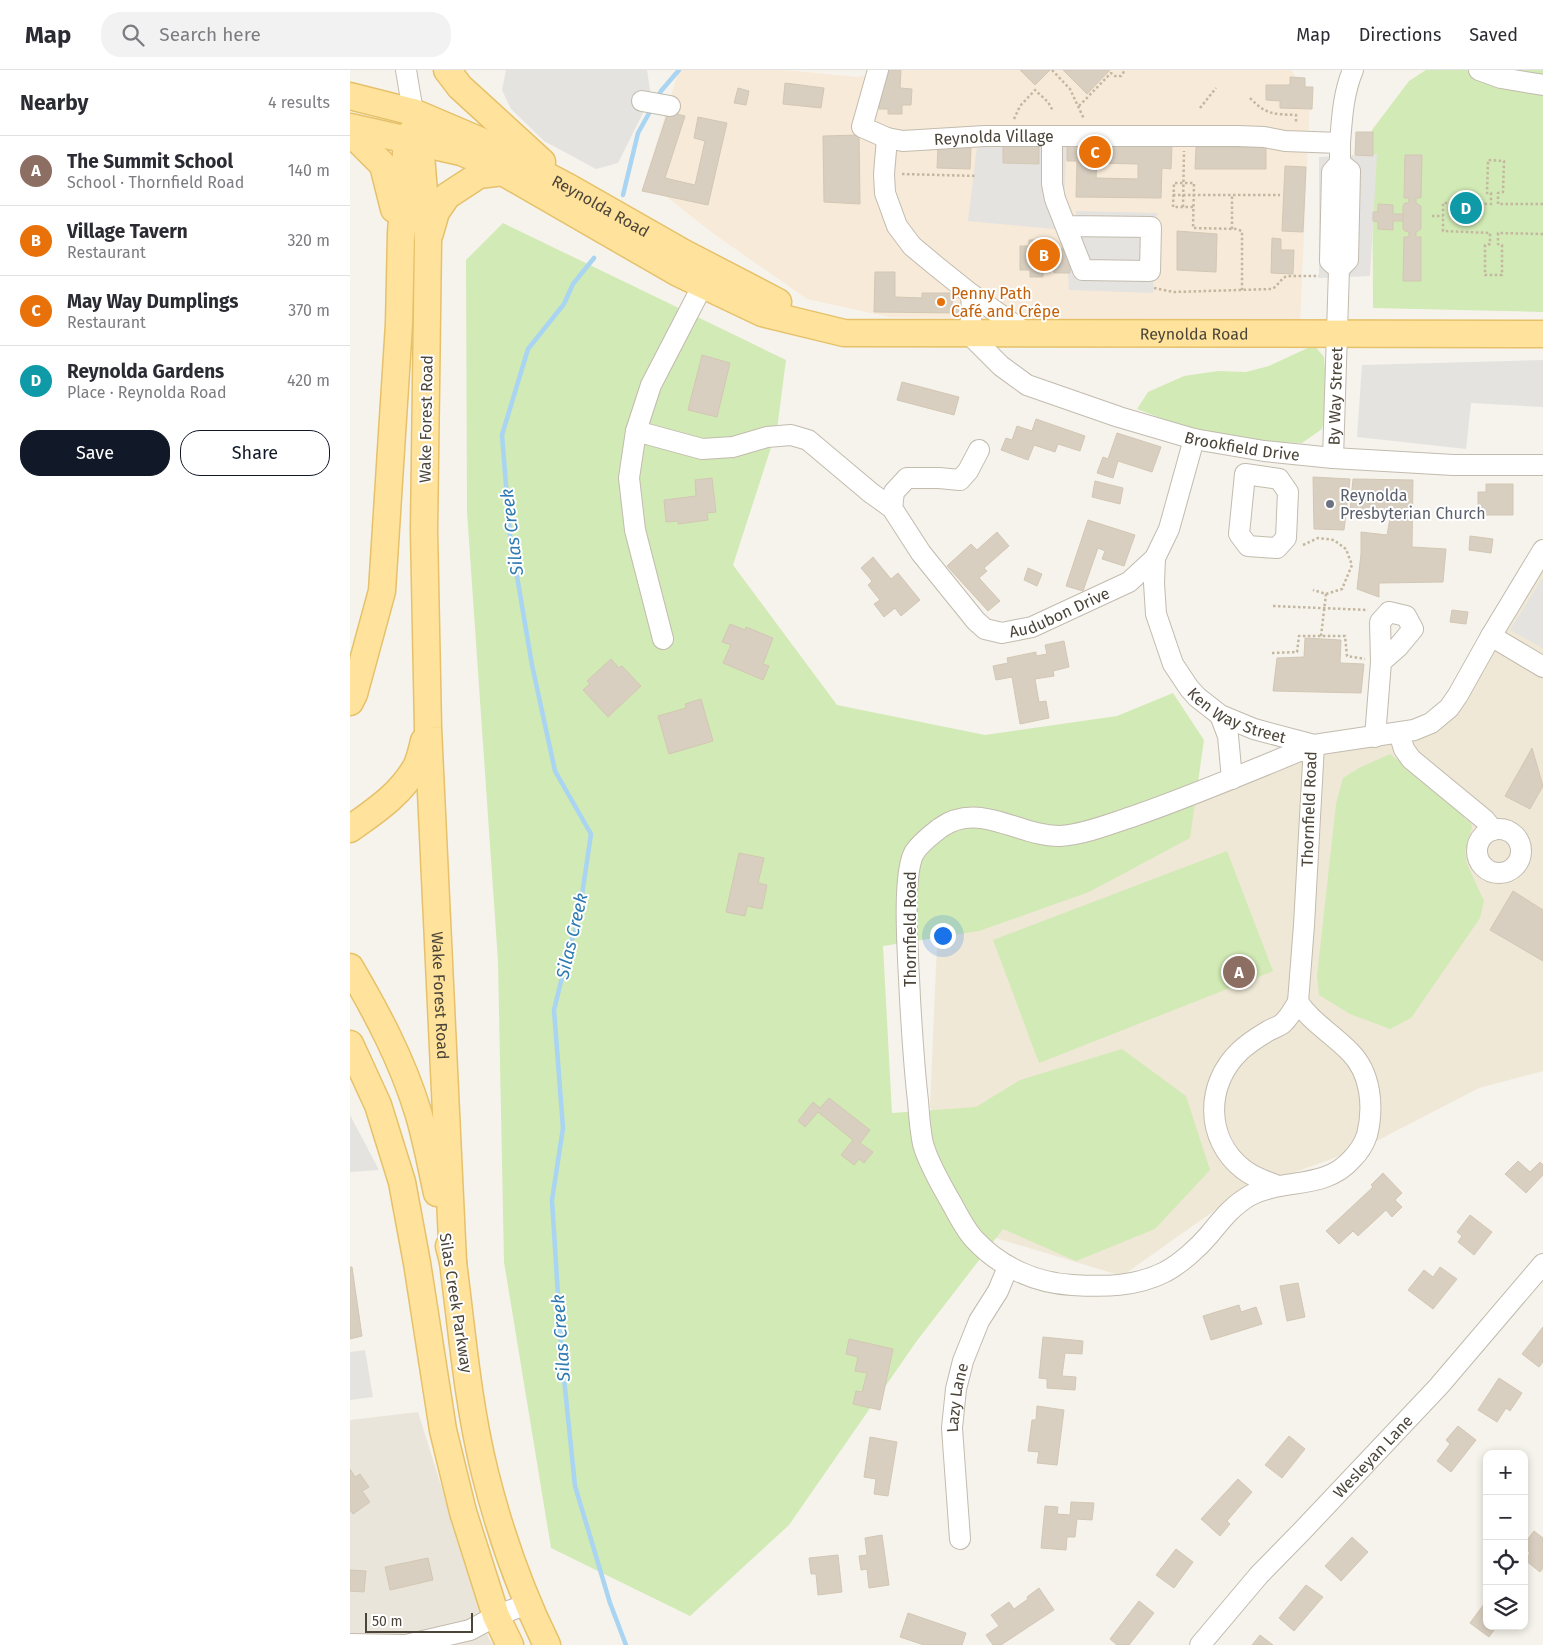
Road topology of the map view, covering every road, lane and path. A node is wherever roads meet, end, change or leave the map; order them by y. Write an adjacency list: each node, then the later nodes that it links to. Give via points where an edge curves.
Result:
1 (406, 70): 17 (street, Wake Forest Road)
2 (447, 70): 32 (main road, via 467,93)
3 (878, 70): 24 (street, Reynolda Village, via 862,127)
4 (1052, 70): 14 (path)
5 (1125, 70): 14 (path, via 1121,76 1111,73)
6 (1353, 70): 26 (street, via 1343,106)
7 (1479, 70): 8 (street)
8 (1543, 86)
9 (1216, 88): 15 (path)
10 (350, 96): 17 (main road, Reynolda Road)
11 (1250, 98): 19 (path, via 1267,113 1296,115)
12 (642, 101): 13 (street)
13 (670, 106)
14 (1079, 106): 22 (path)
15 (1200, 108)
16 (1053, 111): 18 (path, via 1035,90 1020,106)
17 (414, 112): 25 (main road, Wake Forest Road); 32 (main road, Reynolda Road, via 481,141)
18 (1012, 123)
19 (1296, 124)
20 (350, 127): 25 (main road, Reynolda Road)
21 (350, 132): 49 (main road, via 383,165)
22 (1090, 135): 23 (street, Reynolda Village); 26 (street, Reynolda Village, via 1237,136 1285,142)
23 (1052, 136): 24 (street, Reynolda Village, via 903,141); 45 (street, via 1052,184)
24 (887, 138): 56 (street, via 885,193 897,226 912,246)
25 (413, 141): 28 (main road, Reynolda Road, via 461,152); 49 (main road, Wake Forest Road); 51 (main road, Wake Forest Road)
26 (1340, 143): 59 (street, via 1340,163 1350,171 1348,260 1339,269)
27 (1184, 145): 31 (path)
28 (503, 172): 51 (main road, via 479,175 447,196 436,212); 52 (main road, Reynolda Road, via 678,273)
29 (895, 174): 30 (path)
30 (978, 176)
31 (1184, 183): 33 (path, via 1174,183); 34 (path); 35 (path, via 1194,183)
32 (570, 188): 52 (main road, Reynolda Road)
33 (1173, 195): 34 (path); 41 (path, via 1173,207)
34 (1184, 195): 35 (path); 41 (path)
35 (1194, 195): 36 (path); 42 (path)
36 (1232, 195): 37 (path); 46 (path)
37 (1280, 195)
38 (1490, 204): 39 (path); 39 (path, via 1491,193 1486,193 1488,160 1504,160 1503,192 1498,193); 44 (path, via 1443,203)
39 (1498, 204): 40 (path)
40 (1543, 204)
41 (1183, 207): 42 (path)
42 (1193, 207): 46 (path, via 1193,228)
43 (1432, 216): 44 (path)
44 (1443, 216): 47 (path, via 1443,231)
45 (1067, 226)
46 (1232, 228): 55 (path, via 1239,229 1243,236)
47 (1490, 232): 48 (path); 48 (path, via 1485,275 1502,275 1502,245 1498,244)
48 (1498, 233): 50 (path)
49 (400, 234): 83 (main road, Wake Forest Road, via 398,334 382,591)
50 (1543, 234)
51 (428, 241): 85 (main road, Wake Forest Road, via 424,530)
52 (707, 276): 58 (main road, Reynolda Road, via 762,313 844,333); 61 (street, via 651,385)
53 (1319, 276): 55 (path, via 1287,276 1272,289)
54 (1153, 288): 55 (path, via 1174,292)
55 (1242, 290)
56 (971, 294): 57 (street); 58 (street)
57 (1026, 333): 58 (main road, Reynolda Road); 59 (main road, Reynolda Road)
58 (969, 334): 62 (street, Brookfield Drive, via 1001,366 1027,385)
59 (1337, 334): 60 (main road, Reynolda Road); 65 (street, By Way Street)
60 (1543, 334)
61 (636, 431): 68 (street, via 702,449 733,447 767,437 791,435 808,440); 79 (street, via 629,478 635,530)
62 (1194, 439): 63 (street, Brookfield Drive); 71 (street, Ken Way Street, via 1169,529)
63 (1247, 448): 65 (street, Brookfield Drive); 67 (street)
64 (979, 450): 68 (street, via 960,480 907,478 894,492)
65 (1332, 458): 66 (street, Brookfield Drive, via 1453,465)
66 (1543, 465)
67 (1245, 474)
68 (892, 508): 71 (street, Audubon Drive, via 921,553 976,621 985,629 1002,633 1032,627 1129,582)
69 (1303, 545): 73 (path, via 1318,538 1334,540 1346,549 1352,565 1342,590)
70 (1543, 550): 78 (street, Ken Way Street)
71 (1155, 558): 84 (street, Ken Way Street, via 1156,614 1173,664 1197,697)
72 (1313, 590): 73 (path)
73 (1326, 594): 75 (path)
74 (1273, 606): 75 (path)
75 (1323, 608): 76 (path); 77 (path)
76 (1375, 610)
77 (1321, 636): 80 (path, via 1299,636 1297,652); 81 (path, via 1345,636 1347,656)
78 (1491, 636): 82 (street); 86 (street, Ken Way Street, via 1449,708 1431,723)
79 (663, 639)
80 (1272, 653)
81 (1381, 662): 87 (street)
82 (1543, 667)
83 (350, 702)
84 (1220, 715): 88 (street, Ken Way Street, via 1254,729); 89 (street, via 1228,736)
85 (428, 728): 90 (main road, Wake Forest Road, via 417,765 404,785 385,804); 96 (main road, Wake Forest Road)
86 (1399, 733): 87 (street, Ken Way Street); 91 (street, via 1411,760)
87 (1375, 737): 88 (street, Ken Way Street)
88 (1314, 745): 89 (street, Thornfield Road); 93 (street, Thornfield Road)
89 (1232, 779): 98 (street, Thornfield Road, via 1115,823 1071,835 1045,834 982,818 962,819 943,826 914,854 907,899 908,937 922,1140 943,1188 973,1239)
90 (350, 829)
91 (1493, 830)
92 (350, 967): 96 (main road, Silas Creek Parkway, via 375,1009 418,1112)
93 (1298, 1002): 95 (street, Thornfield Road, via 1281,1025 1254,1039 1228,1064 1216,1092 1214,1109 1216,1133 1235,1162 1251,1175); 95 (street, Thornfield Road, via 1312,1020 1351,1052 1361,1067 1370,1092 1370,1114 1363,1145 1342,1169 1311,1182)
94 (350, 1044): 101 (main road, Silas Creek Parkway, via 378,1104 402,1182 442,1430 462,1512)
95 (1278, 1186): 98 (street, Thornfield Road, via 1262,1190 1231,1208 1206,1239 1182,1260 1166,1272 1142,1281 1103,1287 1064,1284 1044,1281)
96 (453, 1262): 100 (main road, Silas Creek Parkway, via 485,1472 504,1540)
97 (1543, 1264): 105 (street, Wesleyan Lane, via 1438,1386 1259,1575)
98 (1008, 1267): 99 (street, Lazy Lane, via 998,1291 979,1321 956,1389 952,1428)
99 (960, 1539)
100 (527, 1604): 101 (street); 104 (main road, Silas Creek Parkway)
101 (496, 1616): 102 (street, via 470,1630 406,1644); 103 (main road, Silas Creek Parkway)
102 (350, 1644)
103 (510, 1645)
104 (547, 1645)
105 (1200, 1645)

